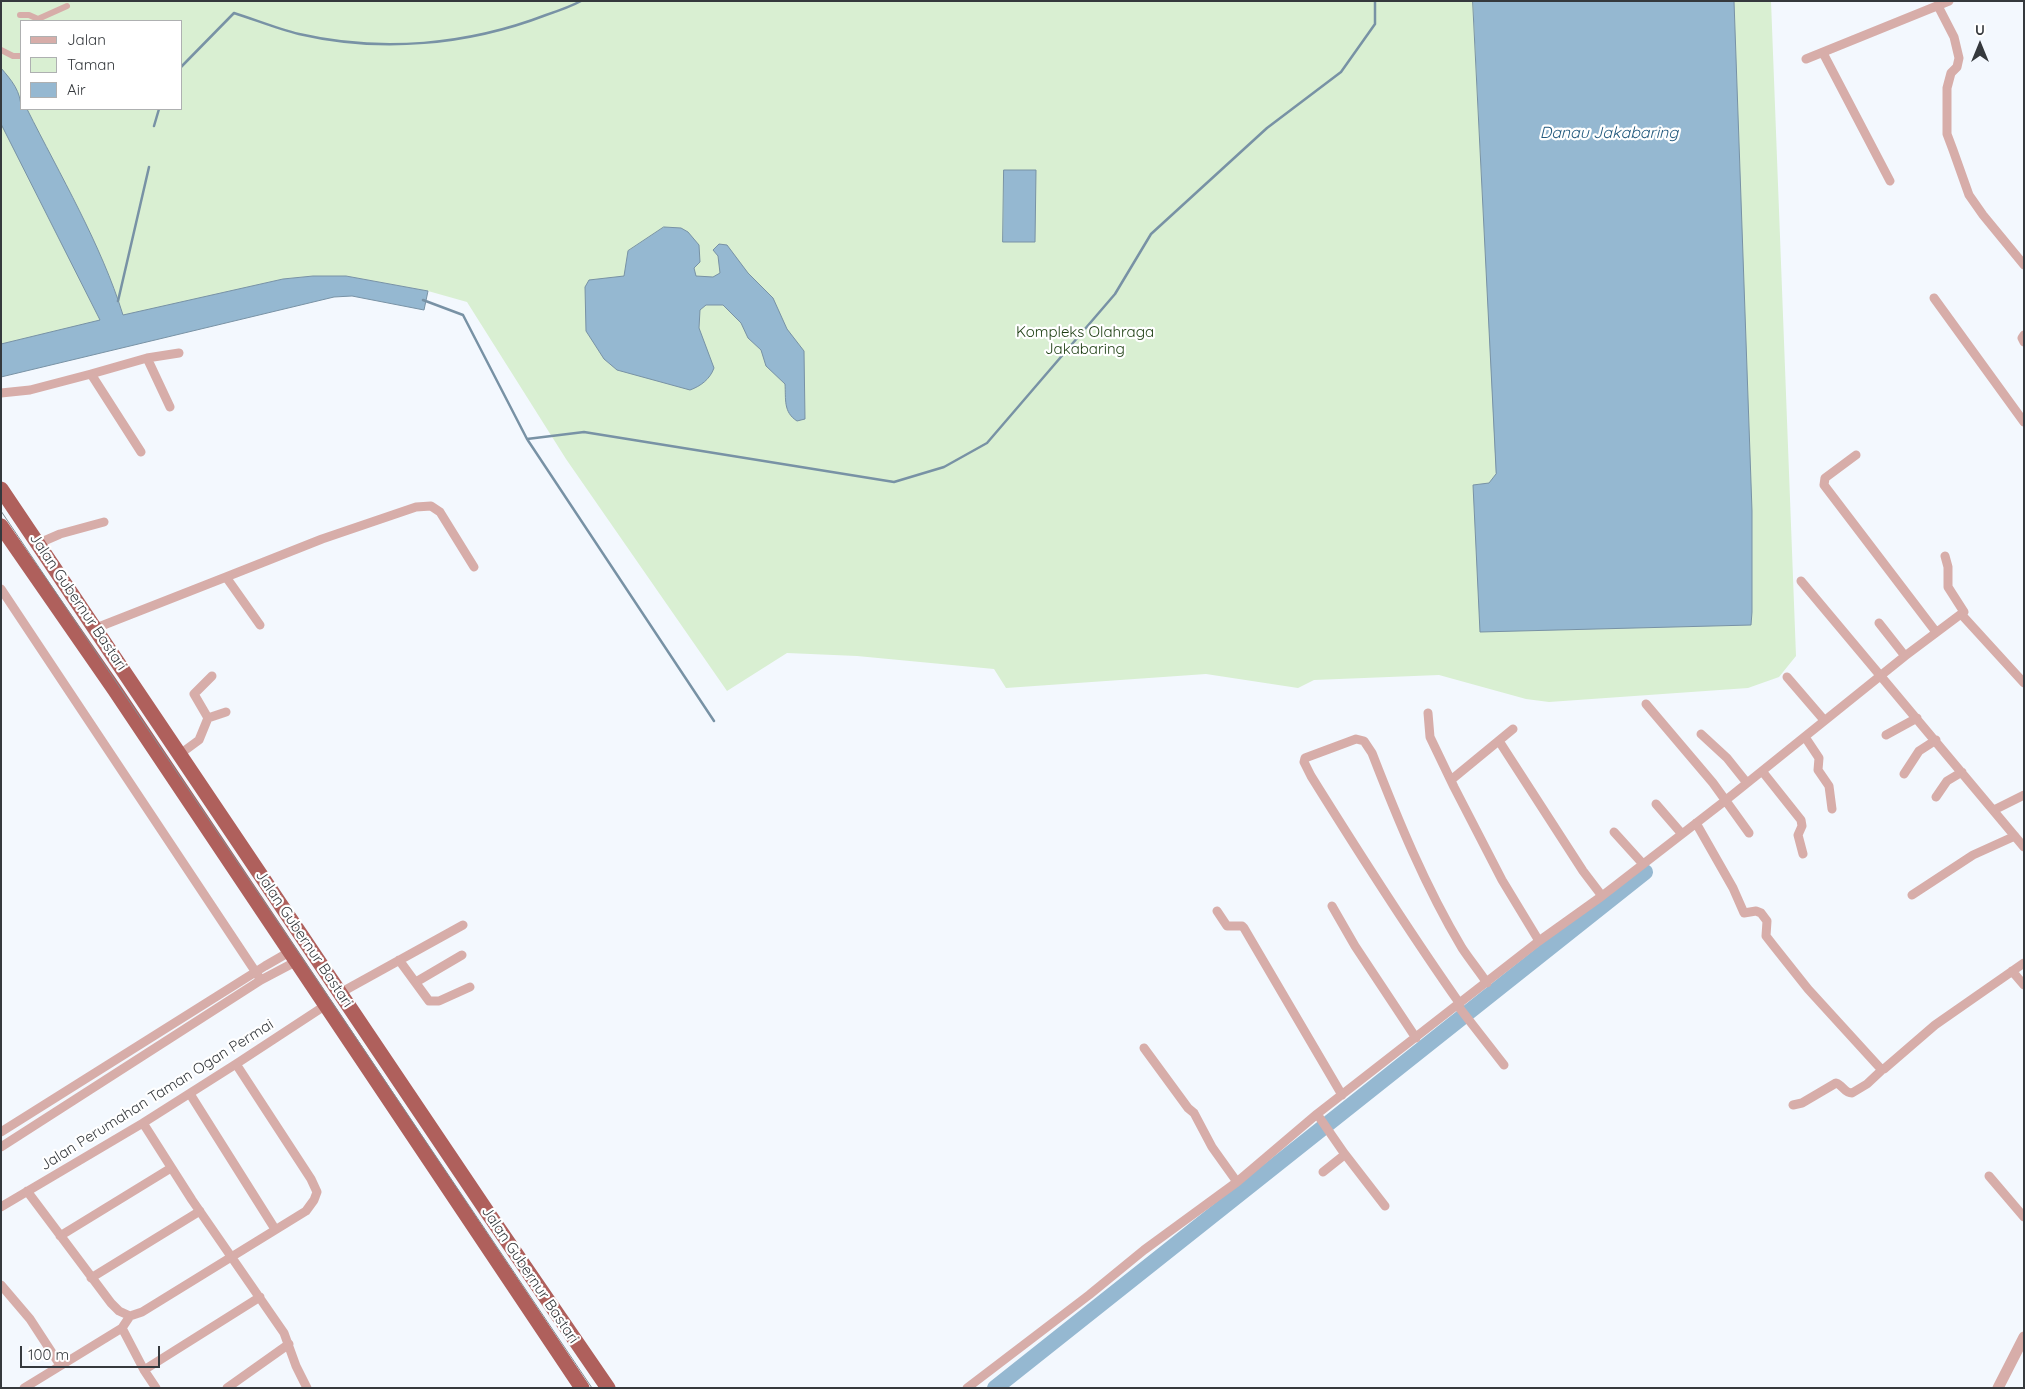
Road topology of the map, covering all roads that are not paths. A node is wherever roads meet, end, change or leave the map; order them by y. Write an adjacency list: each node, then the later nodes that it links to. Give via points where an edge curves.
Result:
1 (1949, 1): 3 (street)
2 (67, 6): 5 (street)
3 (1938, 6): 7 (street); 11 (street, via 1954,37 1959,58 1947,88 1947,134 1969,195)
4 (20, 15): 5 (street)
5 (38, 20)
6 (1, 50): 8 (street)
7 (1823, 53): 9 (street); 10 (street)
8 (20, 56)
9 (1806, 59)
10 (1890, 181)
11 (2024, 265)
12 (1934, 298): 20 (street)
13 (2024, 335): 14 (street)
14 (2024, 342)
15 (179, 353): 16 (street)
16 (147, 358): 17 (street); 19 (street)
17 (91, 374): 18 (street, via 30,390); 21 (street)
18 (1, 393)
19 (170, 407)
20 (2024, 422)
21 (141, 452)
22 (1856, 455): 36 (street, via 1825,478 1824,485)
23 (1, 489): 26 (highway, Jalan Gubernur Bastari)
24 (104, 522): 26 (street, via 60,534)
25 (1, 526): 81 (highway, Jalan Gubernur Bastari, via 114,690)
26 (38, 544): 35 (highway, Jalan Gubernur Bastari)
27 (1945, 556): 32 (street, via 1948,587)
28 (474, 567): 29 (street, via 440,512 431,506 416,507 322,539)
29 (226, 577): 34 (street); 35 (street)
30 (1801, 581): 39 (street)
31 (1, 589): 85 (street)
32 (1964, 612)
33 (1879, 623): 37 (street)
34 (260, 625)
35 (96, 628): 54 (highway, Jalan Gubernur Bastari)
36 (1936, 632): 37 (street); 41 (street, via 1961,614)
37 (1905, 656): 39 (street)
38 (212, 676): 45 (street, via 194,694)
39 (1881, 676): 46 (street); 47 (street)
40 (1787, 677): 47 (street)
41 (2024, 683)
42 (1646, 704): 62 (street)
43 (226, 712): 45 (street)
44 (1428, 713): 58 (street, via 1430,737)
45 (208, 718): 54 (street, via 199,740)
46 (1917, 718): 50 (street); 52 (street)
47 (1824, 720): 51 (street)
48 (1512, 729): 53 (street)
49 (1701, 734): 59 (street, via 1727,758)
50 (1886, 735)
51 (1805, 737): 55 (street); 64 (street, via 1819,758 1818,770 1829,786)
52 (1936, 740): 56 (street); 57 (street, via 1919,751)
53 (1499, 741): 58 (street); 75 (street)
54 (180, 754): 90 (highway, Jalan Gubernur Bastari)
55 (1762, 771): 59 (street); 72 (street, via 1801,820 1798,835)
56 (1962, 772): 61 (street, via 1947,781); 65 (street)
57 (1904, 774)
58 (1451, 780): 79 (street, via 1489,856)
59 (1747, 783): 62 (street)
60 (2024, 795): 65 (street)
61 (1936, 797)
62 (1726, 800): 66 (street); 68 (street)
63 (1656, 804): 69 (street)
64 (1832, 809)
65 (1994, 810): 70 (street)
66 (1696, 823): 69 (street); 97 (street, via 1744,913 1761,913 1767,921 1766,936 1773,945 1808,989)
67 (1614, 832): 73 (street)
68 (1749, 832)
69 (1682, 834): 73 (street)
70 (2016, 836): 71 (street); 74 (street, via 1972,854)
71 (2024, 847)
72 (1804, 854)
73 (1643, 864): 75 (street)
74 (1912, 895)
75 (1602, 896): 79 (street)
76 (1332, 906): 93 (street)
77 (1217, 911): 99 (street, via 1227,926 1244,928)
78 (463, 925): 82 (street)
79 (1540, 941): 87 (street)
80 (462, 954): 86 (street)
81 (289, 958): 85 (street, via 265,966); 85 (street, via 270,975); 91 (highway, Jalan Gubernur Bastari)
82 (399, 960): 86 (street); 90 (street)
83 (2024, 963): 84 (street)
84 (2012, 971): 88 (street); 97 (street, via 1935,1025)
85 (258, 976): 103 (street); 104 (street)
86 (416, 982): 89 (street, via 426,999 434,1002)
87 (1487, 983): 92 (street); 92 (street, via 1436,902 1364,741 1356,739 1305,758 1311,776)
88 (2024, 985)
89 (470, 987)
90 (340, 993): 114 (highway, Jalan Gubernur Bastari)
91 (326, 1005): 95 (street, Jalan Perumahan Taman Ogan Permai); 116 (highway, Jalan Gubernur Bastari)
92 (1459, 1006): 93 (street); 96 (street)
93 (1416, 1038): 99 (street)
94 (1144, 1048): 109 (street, via 1194,1113)
95 (236, 1064): 98 (street, Jalan Perumahan Taman Ogan Permai); 117 (street, via 311,1179 316,1192 306,1211)
96 (1504, 1065)
97 (1883, 1069): 100 (street, via 1852,1093 1836,1083)
98 (190, 1094): 102 (street, Jalan Perumahan Taman Ogan Permai); 117 (street)
99 (1342, 1095): 101 (street)
100 (1793, 1105)
101 (1317, 1114): 105 (street); 109 (street)
102 (143, 1123): 106 (street); 110 (street, Jalan Perumahan Taman Ogan Permai)
103 (1, 1132)
104 (1, 1147)
105 (1344, 1153): 107 (street); 111 (street)
106 (172, 1168): 113 (street); 118 (street)
107 (1323, 1172)
108 (1989, 1176): 115 (street)
109 (1236, 1182): 135 (street)
110 (26, 1191): 112 (street, Jalan Perumahan Taman Ogan Permai); 118 (street)
111 (1385, 1206)
112 (1, 1207)
113 (200, 1211): 119 (street); 120 (street)
114 (490, 1216): 116 (highway); 134 (highway, Jalan Gubernur Bastari)
115 (2024, 1217)
116 (471, 1224): 133 (highway, Jalan Gubernur Bastari)
117 (276, 1229): 119 (street)
118 (60, 1236): 120 (street)
119 (231, 1255): 122 (street); 123 (street, via 142,1312)
120 (91, 1278): 123 (street, via 119,1311)
121 (1, 1285): 127 (street, via 30,1319)
122 (260, 1297): 126 (street); 128 (street)
123 (130, 1316): 124 (street)
124 (122, 1328): 127 (street); 128 (street)
125 (2024, 1337): 136 (street)
126 (289, 1344): 131 (street); 132 (street)
127 (60, 1365): 129 (street)
128 (144, 1370): 130 (street)
129 (24, 1388)
130 (156, 1388)
131 (227, 1388)
132 (306, 1388)
133 (582, 1388)
134 (608, 1388)
135 (967, 1388)
136 (1998, 1388)

